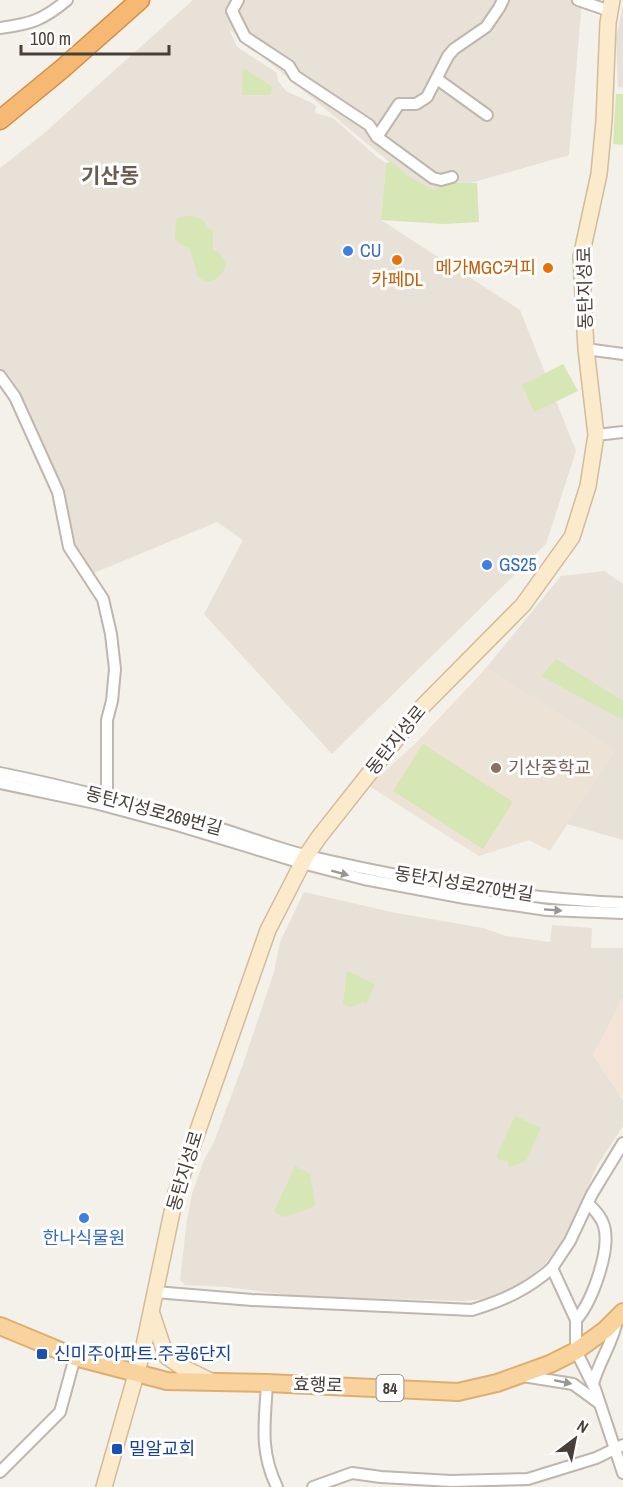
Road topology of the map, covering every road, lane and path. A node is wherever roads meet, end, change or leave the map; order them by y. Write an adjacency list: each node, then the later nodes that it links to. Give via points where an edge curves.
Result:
1 (67, 0): 7 (street, via 40,19)
2 (140, 0): 10 (highway)
3 (238, 0): 11 (street, via 232,11 245,37 369,125)
4 (502, 0): 8 (street, via 486,27 448,56)
5 (578, 0): 6 (street)
6 (611, 5): 13 (main road, 동탄지성로, via 599,174 581,257)
7 (0, 28)
8 (437, 79): 9 (street); 11 (street, via 427,97 416,104 399,104)
9 (487, 115)
10 (0, 120)
11 (377, 137): 12 (street, via 433,178)
12 (452, 177)
13 (586, 350): 14 (street); 17 (main road, 동탄지성로)
14 (623, 354)
15 (0, 376): 20 (street, via 15,397 58,492 69,547 105,610 115,669 107,720)
16 (623, 432): 17 (street)
17 (596, 435): 21 (main road, 동탄지성로, via 588,486 572,537 523,605 421,708)
18 (0, 773): 20 (street, 동탄지성로269번길)
19 (0, 783): 21 (street, via 95,803)
20 (107, 798): 21 (street, 동탄지성로269번길, via 209,825)
21 (304, 860): 22 (street, 동탄지성로270번길, via 469,888); 23 (street, one-way to 23, via 364,879 465,898 547,910); 27 (main road, 동탄지성로, via 268,930 176,1193)
22 (623, 903)
23 (623, 913)
24 (623, 1143): 25 (street)
25 (588, 1203): 26 (street); 30 (street, via 600,1215 605,1247 585,1310)
26 (552, 1268): 27 (street, via 507,1299 472,1310); 30 (street)
27 (155, 1293): 28 (main road, 동탄지성로)
28 (151, 1311): 34 (main road, 동탄지성로); 36 (main road, via 166,1356)
29 (620, 1315): 32 (main road, 효행로 / 84); 38 (street)
30 (576, 1320): 32 (street)
31 (0, 1326): 33 (main road, 효행로 / 84)
32 (576, 1351): 35 (main road, 효행로 / 84); 38 (street)
33 (75, 1357): 34 (main road, 효행로 / 84); 41 (street, via 60,1412)
34 (136, 1372): 36 (main road, 효행로 / 84, via 167,1381); 46 (main road, 동탄지성로)
35 (519, 1376): 37 (main road, 효행로 / 84, via 458,1392); 39 (street, one-way to 39, via 573,1384)
36 (214, 1383): 37 (main road, 효행로 / 84)
37 (267, 1383): 47 (street, via 264,1442 268,1469)
38 (592, 1384): 39 (street)
39 (601, 1404): 40 (street)
40 (620, 1448): 42 (street); 44 (street)
41 (0, 1472)
42 (623, 1473)
43 (381, 1482): 45 (street); 48 (street, via 352,1473)
44 (529, 1483): 45 (street)
45 (451, 1484)
46 (104, 1487)
47 (277, 1487)
48 (312, 1487)

